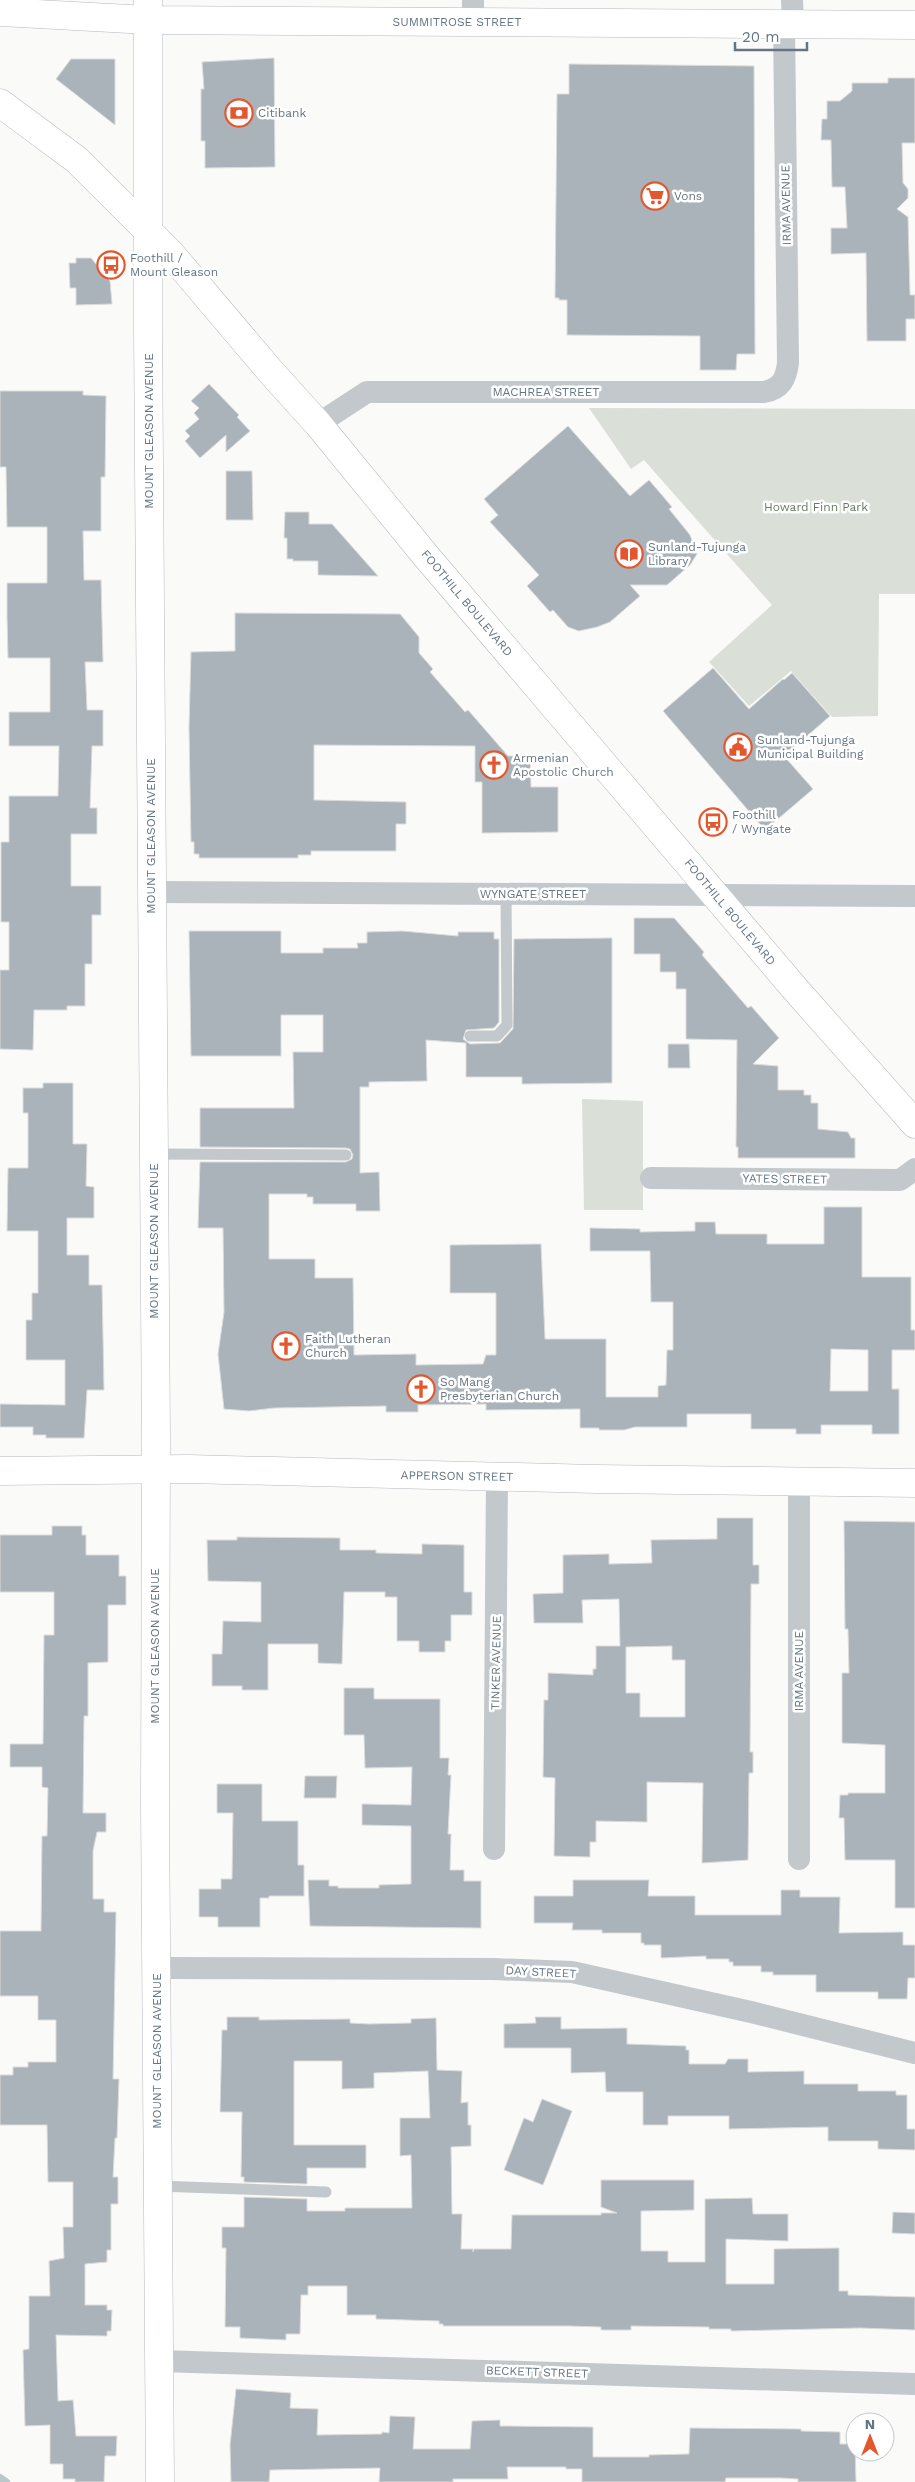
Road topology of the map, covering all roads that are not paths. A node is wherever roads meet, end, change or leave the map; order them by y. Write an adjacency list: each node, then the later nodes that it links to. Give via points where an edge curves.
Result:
1 (148, 10): 2 (street, SUMMITROSE STREET); 3 (street, SUMMITROSE STREET); 7 (street, MOUNT GLEASON AVENUE)
2 (473, 11): 4 (street, SUMMITROSE STREET)
3 (0, 12)
4 (790, 16): 5 (street, SUMMITROSE STREET); 8 (street, IRMA AVENUE, via 788,363 787,375)
5 (915, 25)
6 (0, 103): 7 (street, FOOTHILL BOULEVARD, via 77,160)
7 (148, 229): 9 (street, FOOTHILL BOULEVARD); 10 (street, MOUNT GLEASON AVENUE)
8 (781, 384): 9 (street, MACHREA STREET, via 764,392 367,392)
9 (318, 424): 12 (street, FOOTHILL BOULEVARD, via 426,556)
10 (152, 892): 11 (street, WYNGATE STREET); 16 (street, MOUNT GLEASON AVENUE)
11 (506, 894): 12 (street, WYNGATE STREET); 14 (lane, via 507,1026 497,1036)
12 (717, 896): 13 (street, WYNGATE STREET); 15 (street, FOOTHILL BOULEVARD, via 802,998)
13 (915, 896)
14 (470, 1036)
15 (915, 1124)
16 (154, 1154): 17 (lane); 20 (street, MOUNT GLEASON AVENUE)
17 (346, 1155)
18 (915, 1169): 19 (street, YATES STREET, via 900,1180)
19 (651, 1178)
20 (156, 1469): 21 (street, APPERSON STREET); 22 (street, APPERSON STREET); 27 (street, MOUNT GLEASON AVENUE)
21 (0, 1472)
22 (497, 1477): 23 (street, APPERSON STREET); 25 (street, TINKER AVENUE)
23 (799, 1482): 24 (street, APPERSON STREET); 26 (street, IRMA AVENUE)
24 (915, 1483)
25 (494, 1848)
26 (799, 1859)
27 (158, 1968): 28 (street, DAY STREET, via 572,1972); 29 (street, MOUNT GLEASON AVENUE)
28 (915, 2052)
29 (158, 2186): 30 (lane); 31 (street, MOUNT GLEASON AVENUE)
30 (326, 2192)
31 (159, 2361): 32 (street, BECKETT STREET); 33 (street, MOUNT GLEASON AVENUE)
32 (915, 2384)
33 (160, 2482)

